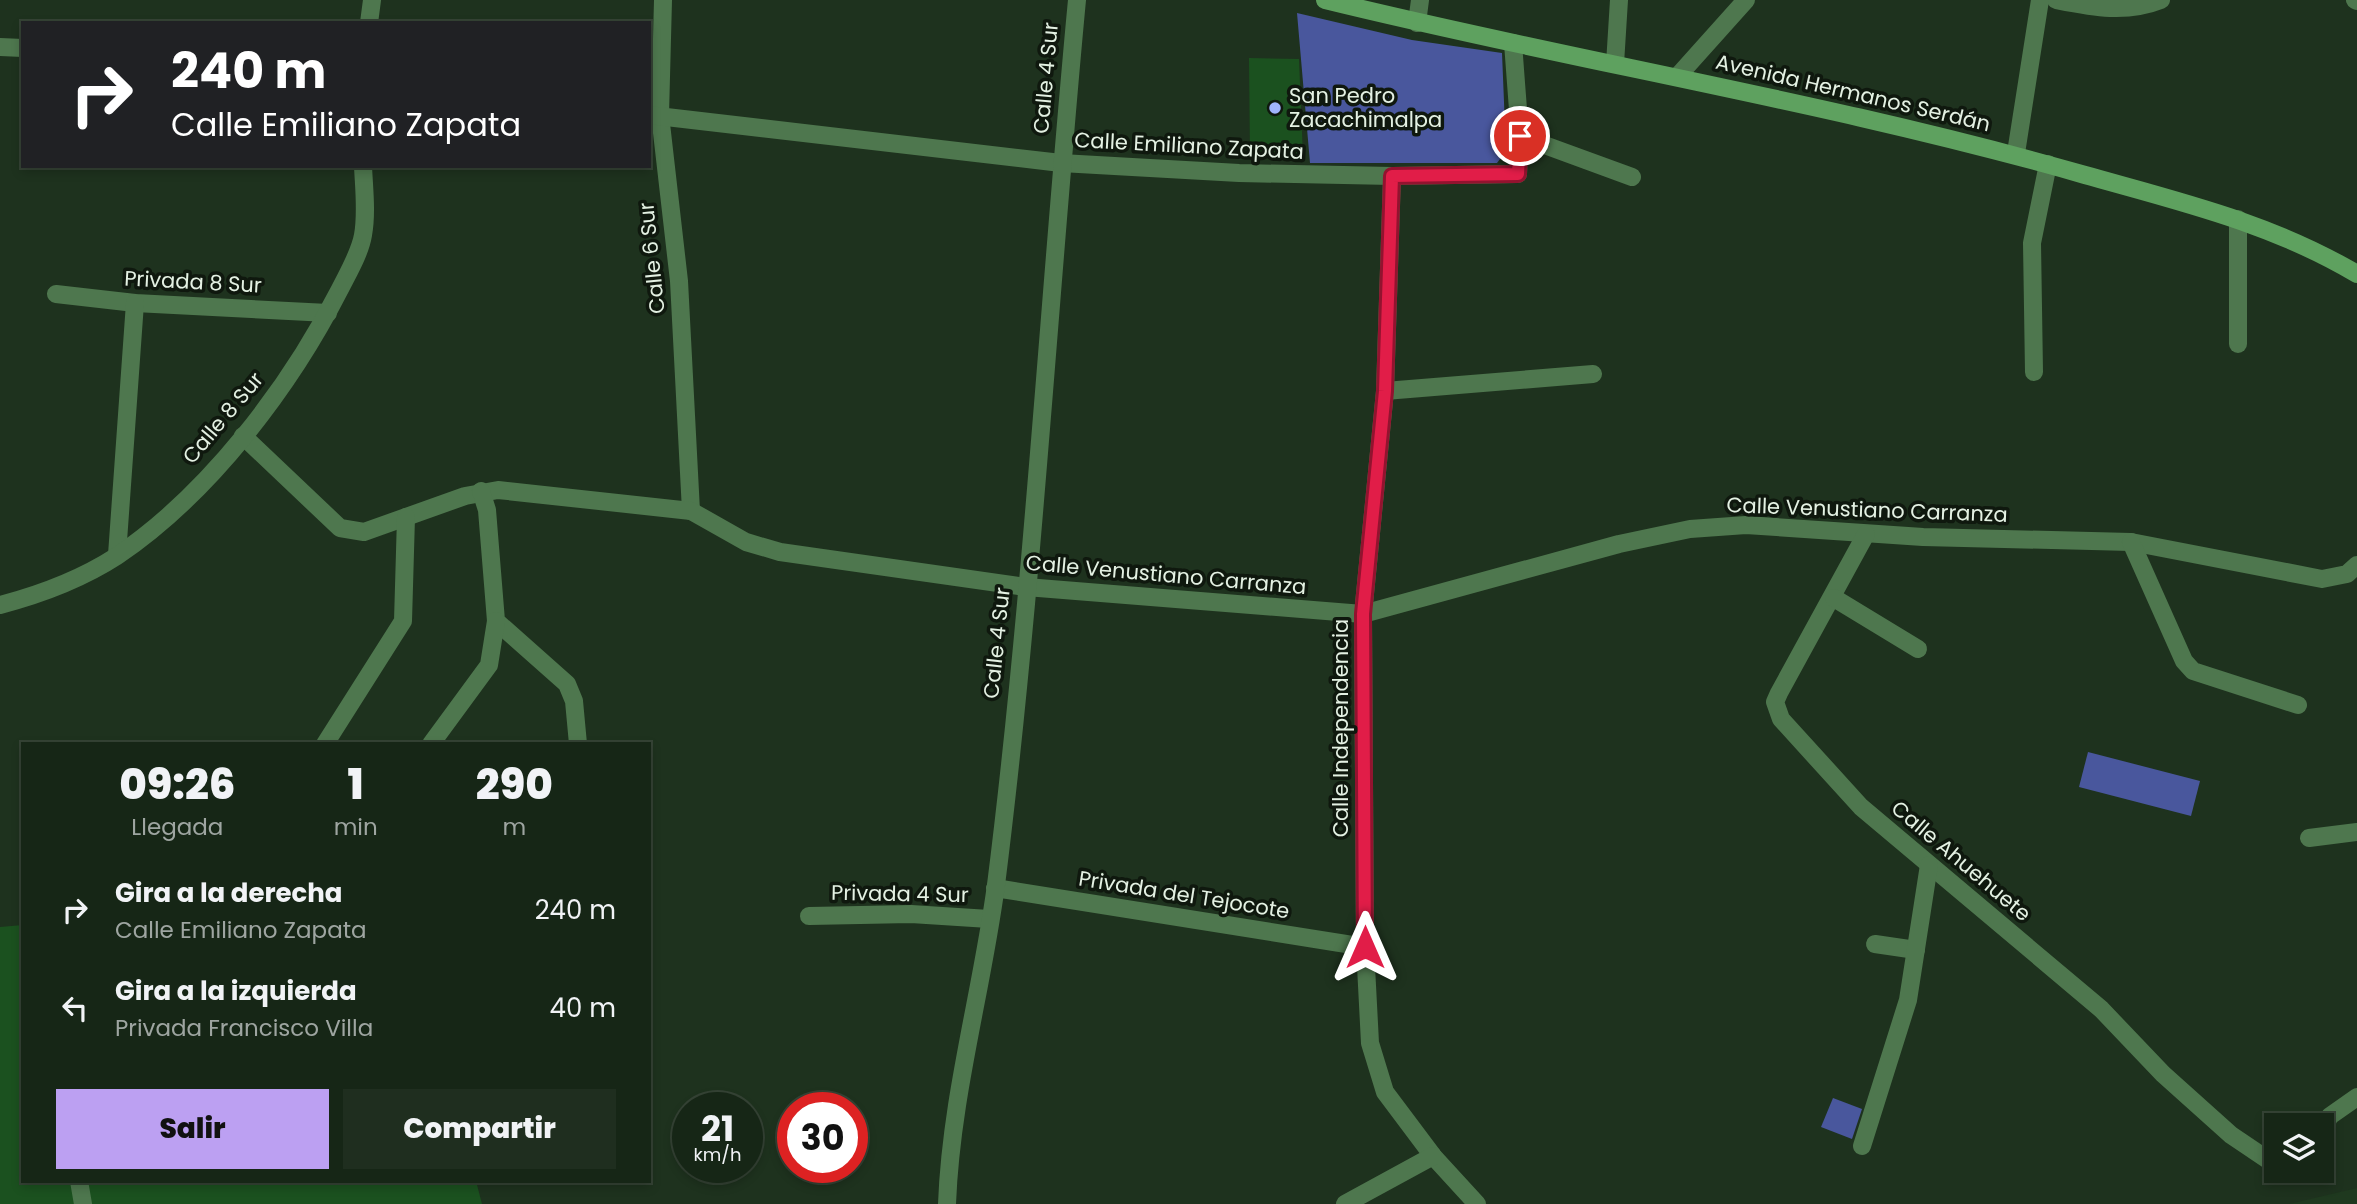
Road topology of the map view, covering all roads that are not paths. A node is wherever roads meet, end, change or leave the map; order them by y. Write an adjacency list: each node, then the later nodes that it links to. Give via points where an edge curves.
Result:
1 (372, 0): 11 (street)
2 (663, 0): 18 (street, Calle 6 Sur)
3 (1077, 0): 21 (street, Calle 4 Sur)
4 (1325, 0): 12 (street, Avenida Hermanos Serdán)
5 (1420, 0): 12 (street)
6 (1619, 0): 16 (street)
7 (1746, 0): 17 (street)
8 (2040, 0): 20 (street)
9 (2056, 0): 10 (street, via 2121,9)
10 (2161, 0)
11 (369, 21)
12 (1417, 23): 13 (street, Avenida Hermanos Serdán)
13 (1513, 43): 16 (street, Avenida Hermanos Serdán); 19 (street)
14 (0, 47): 15 (street)
15 (21, 48)
16 (1615, 64): 17 (street, Avenida Hermanos Serdán)
17 (1677, 77): 20 (street, Avenida Hermanos Serdán)
18 (654, 115): 21 (street, Calle Emiliano Zapata); 37 (street, Calle 6 Sur, via 679,281)
19 (1520, 136): 24 (street, Calle Emiliano Zapata, via 1518,174); 25 (street)
20 (2016, 153): 22 (street, Avenida Hermanos Serdán)
21 (1061, 163): 24 (street, Calle Emiliano Zapata); 43 (street, Calle 4 Sur)
22 (2048, 164): 26 (street, Avenida Hermanos Serdán); 32 (street, via 2032,243)
23 (363, 168): 30 (street, Calle 8 Sur, via 363,237)
24 (1392, 176): 34 (street, Calle Independencia)
25 (1632, 177)
26 (2238, 219): 27 (street, Avenida Hermanos Serdán, via 2296,240); 31 (street)
27 (2357, 274)
28 (56, 294): 29 (street, Privada 8 Sur)
29 (135, 303): 30 (street, Privada 8 Sur); 41 (street)
30 (328, 313): 35 (street, Calle 8 Sur)
31 (2238, 344)
32 (2034, 372)
33 (1593, 374): 34 (street)
34 (1385, 391): 46 (street, Calle Independencia)
35 (243, 436): 38 (street, Calle Venustiano Carranza, via 340,528 363,532); 41 (street, Calle 8 Sur, via 170,513)
36 (481, 491): 37 (street, Calle Venustiano Carranza); 38 (street, Calle Venustiano Carranza); 47 (street, via 487,510)
37 (691, 511): 43 (street, Calle Venustiano Carranza, via 746,542 780,552)
38 (406, 517): 50 (street, via 403,621)
39 (1866, 534): 40 (street, Calle Venustiano Carranza); 44 (street, Calle Ahuehuete); 46 (street, Calle Venustiano Carranza, via 1768,526 1690,528)
40 (2131, 542): 42 (street, Calle Venustiano Carranza, via 2322,579 2347,574); 49 (street, via 2184,662 2193,671)
41 (117, 555): 45 (street, Calle 8 Sur, via 65,585)
42 (2357, 565)
43 (1026, 587): 46 (street, Calle Venustiano Carranza); 56 (street, Calle 4 Sur)
44 (1834, 598): 48 (street); 55 (street, Calle Ahuehuete, via 1779,693 1776,711 1793,736 1861,807)
45 (0, 605)
46 (1363, 614): 60 (street, Calle Independencia)
47 (495, 621): 51 (street, via 489,665); 52 (street, via 567,684 574,701)
48 (1918, 649)
49 (2298, 705)
50 (326, 742)
51 (432, 742)
52 (578, 742)
53 (2357, 832): 54 (street)
54 (2309, 838)
55 (1929, 865): 61 (street); 66 (street, Calle Ahuehuete, via 2101,1009 2163,1074 2231,1135)
56 (995, 888): 58 (street, Calle 4 Sur); 60 (street, Privada del Tejocote)
57 (809, 916): 58 (street, Privada 4 Sur, via 911,914)
58 (989, 919): 69 (street, Calle 4 Sur)
59 (1875, 944): 61 (street)
60 (1365, 947): 65 (street, Calle Independencia, via 1370,1043 1376,1068 1385,1093)
61 (1916, 950): 64 (street, via 1908,1000)
62 (2357, 1097): 63 (street)
63 (2334, 1113)
64 (1862, 1146)
65 (1433, 1156): 70 (street); 71 (street, Calle Independencia)
66 (2264, 1157)
67 (79, 1183): 68 (street)
68 (83, 1204)
69 (947, 1204)
70 (1345, 1204)
71 (1477, 1204)

